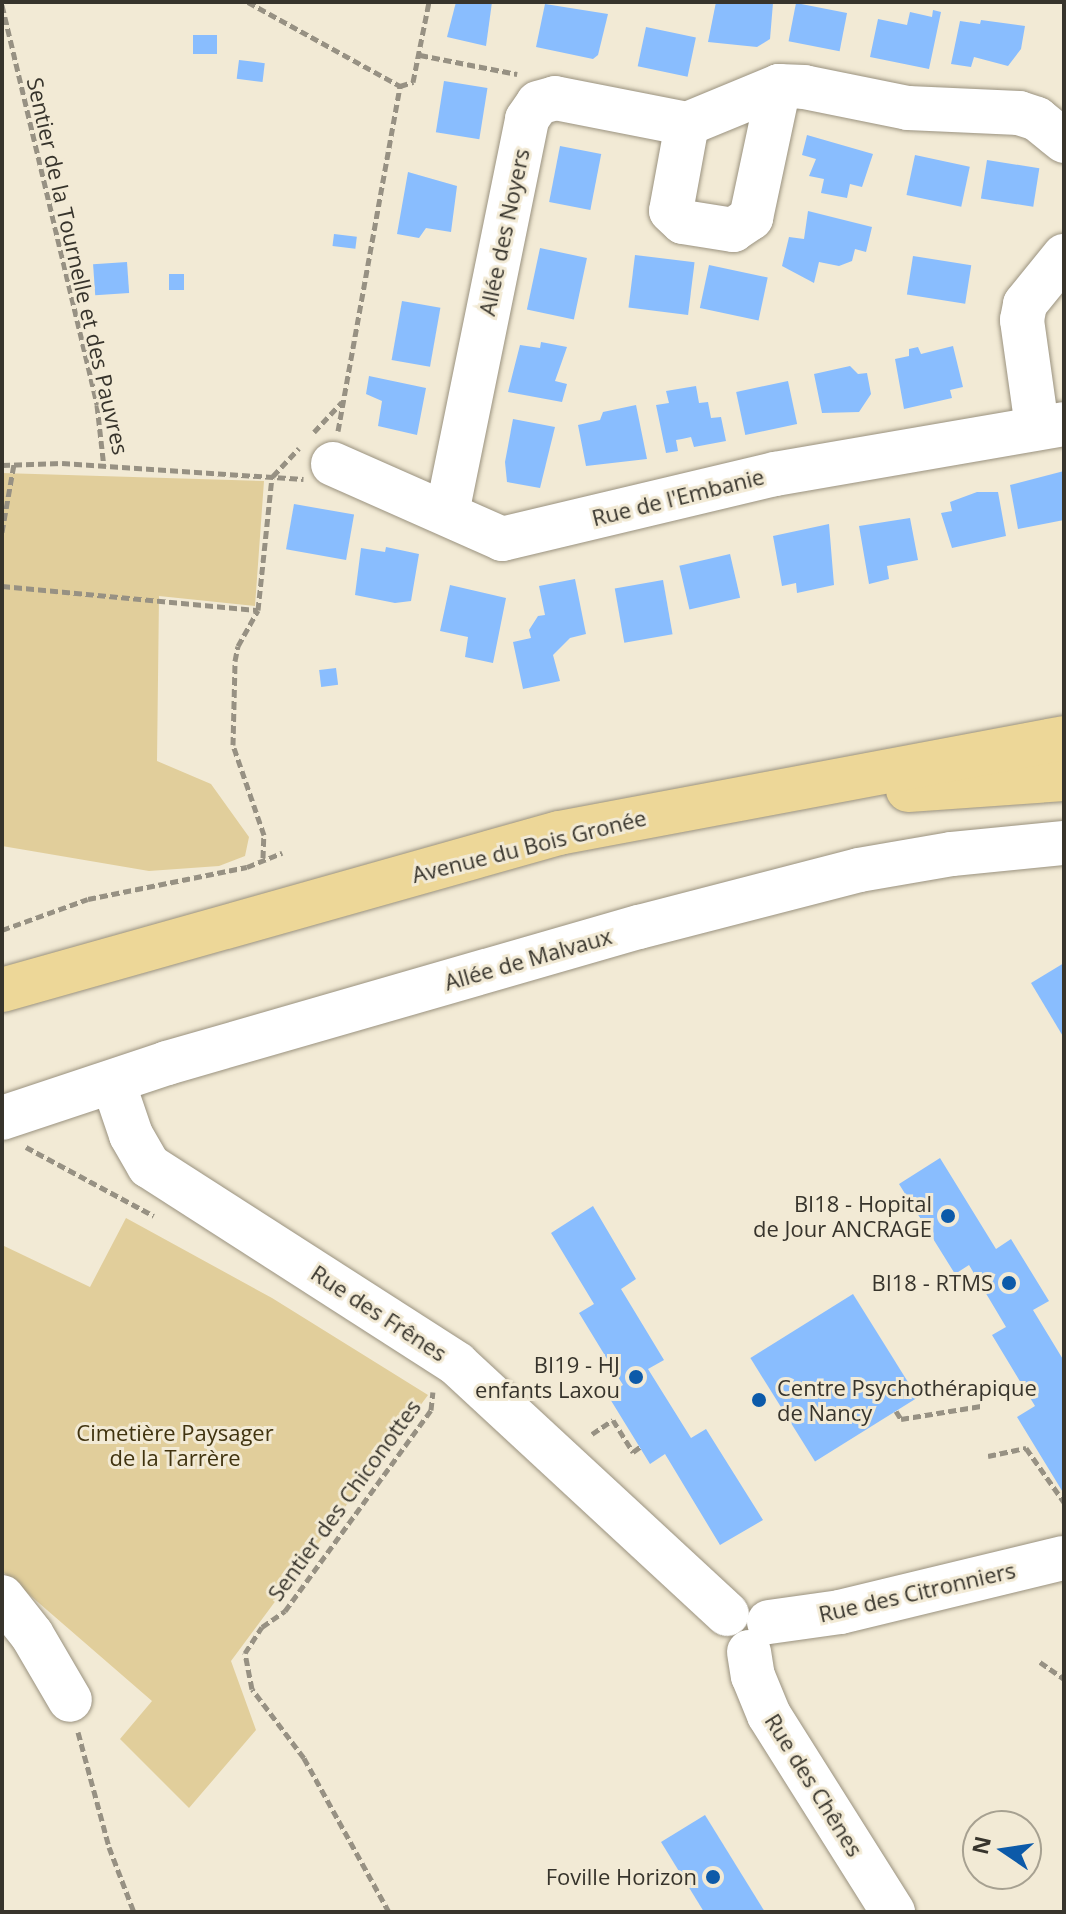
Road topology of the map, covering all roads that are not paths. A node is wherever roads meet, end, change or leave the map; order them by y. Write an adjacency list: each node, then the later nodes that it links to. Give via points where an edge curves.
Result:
1 (779, 86): 2 (street); 2 (street, via 751,218 733,230 683,222 671,211); 3 (street, via 908,108 1019,113 1037,119)
2 (687, 124): 7 (street, Allée des Noyers, via 555,98 538,103 527,119)
3 (1064, 141)
4 (1064, 256): 5 (street, Rue de l'Embanie, via 1025,304 1022,320)
5 (1051, 425): 7 (street, Rue de l'Embanie, via 710,487 513,538 502,539)
6 (333, 464): 7 (street, Rue de l'Embanie)
7 (447, 513)
8 (1064, 738): 11 (main road, Avenue du Bois Gronée, via 559,833)
9 (1064, 779): 12 (main road, Avenue du Bois Gronée, via 900,792 569,854)
10 (1064, 843): 13 (street, Allée de Malvaux, via 952,854 829,878 639,927)
11 (2, 990)
12 (2, 1015)
13 (113, 1082): 14 (street, Allée de Malvaux); 17 (street, Rue des Frênes, via 131,1135 149,1166 457,1364 727,1614 722,1627 726,1640)
14 (11, 1130)
15 (1064, 1558): 17 (street, Rue des Citronniers)
16 (2, 1597): 18 (street, via 32,1635)
17 (759, 1637): 19 (street, Rue des Chênes, via 769,1715)
18 (70, 1700)
19 (893, 1912)

